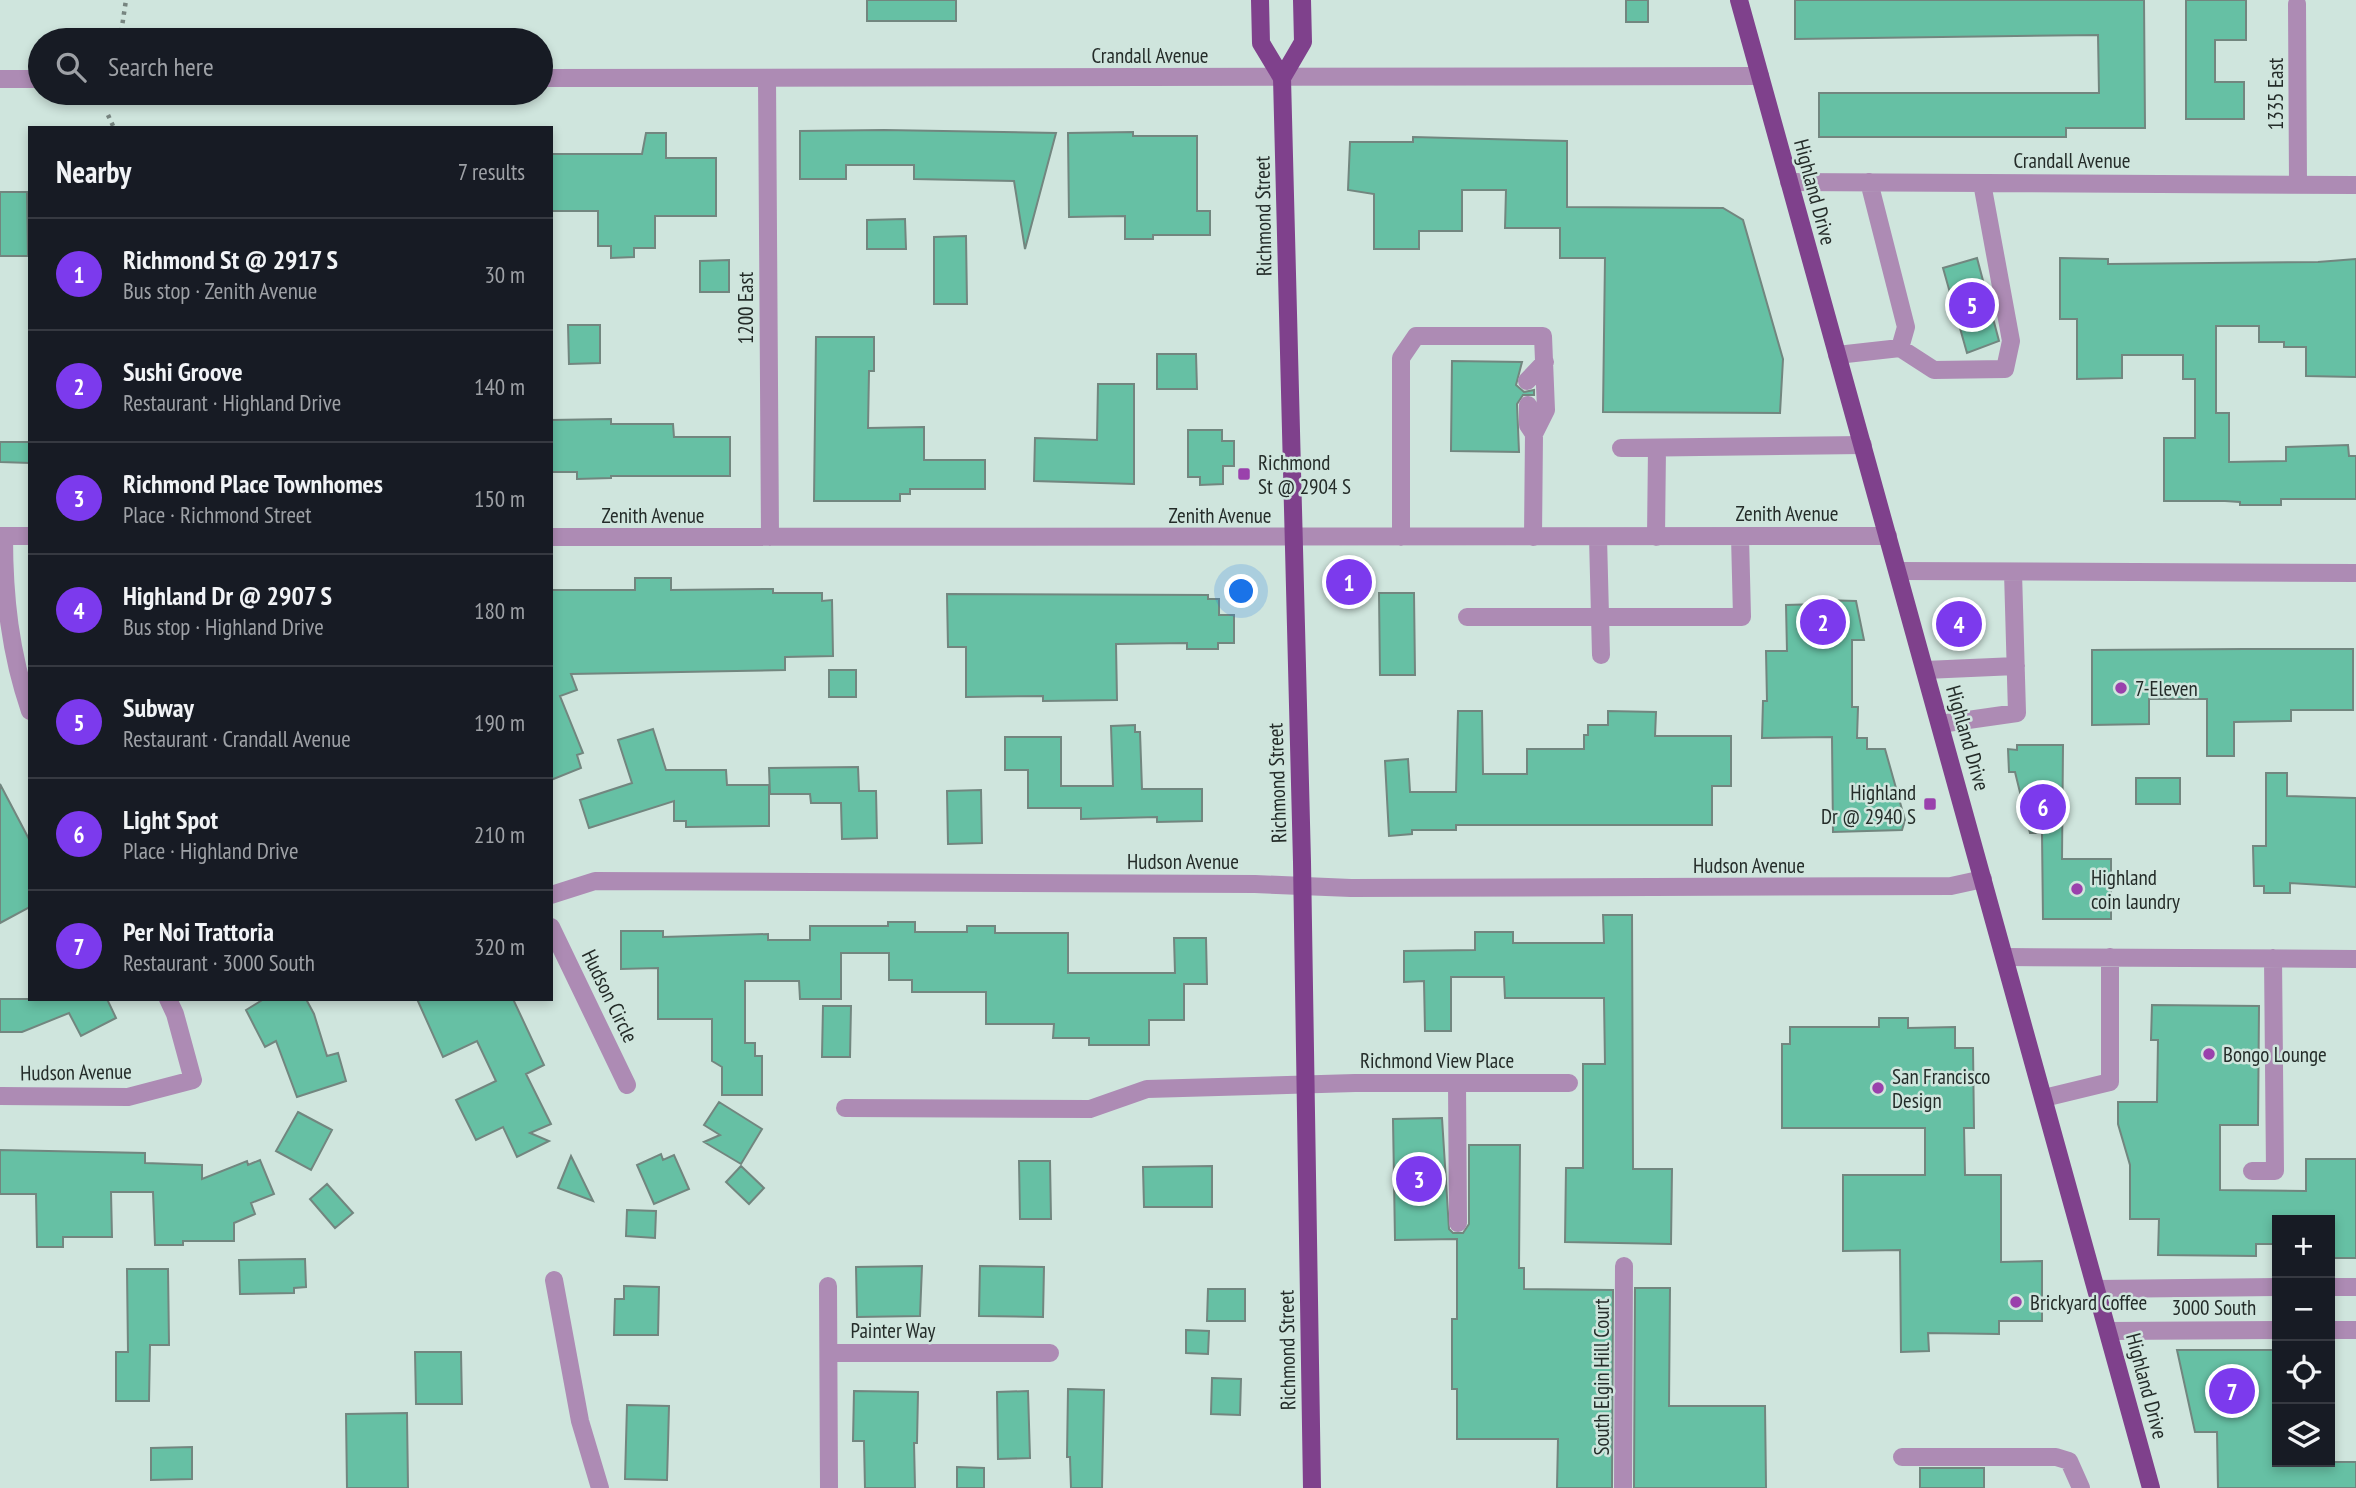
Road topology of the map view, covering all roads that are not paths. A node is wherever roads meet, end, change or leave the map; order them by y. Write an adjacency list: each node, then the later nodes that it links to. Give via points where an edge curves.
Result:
1 (1260, 0): 8 (main road, Richmond Street, via 1261,43)
2 (1301, 0): 8 (main road, via 1303,42)
3 (1739, 0): 5 (main road, Highland Drive)
4 (2297, 4): 14 (street, 1335 East)
5 (1760, 76): 8 (street, Crandall Avenue); 11 (main road, Highland Drive)
6 (553, 78): 7 (street, Crandall Avenue)
7 (767, 78): 8 (street, Crandall Avenue); 30 (street, 1200 East)
8 (1282, 78): 35 (main road, Richmond Street)
9 (0, 79): 10 (street)
10 (28, 79)
11 (1788, 182): 12 (street, Crandall Avenue); 17 (main road, Highland Drive)
12 (1869, 182): 13 (street, Crandall Avenue); 16 (street, via 1906,327)
13 (1982, 183): 14 (street, Crandall Avenue); 16 (street, via 2011,341 2005,369 1934,370)
14 (2298, 184): 15 (street, Crandall Avenue)
15 (2356, 185)
16 (1900, 348): 17 (street)
17 (1837, 355): 22 (main road, Highland Drive)
18 (1545, 362): 19 (street); 21 (street, via 1546,410); 31 (street, via 1543,336 1416,336 1401,358)
19 (1527, 381)
20 (1528, 405): 21 (street, via 1528,425)
21 (1534, 434): 32 (street)
22 (1863, 444): 24 (street); 28 (main road, Highland Drive)
23 (1621, 448): 24 (street)
24 (1657, 448): 34 (street)
25 (2, 536): 26 (street); 44 (street, via 5,604 15,667)
26 (28, 536)
27 (1740, 536): 28 (street, Zenith Avenue); 34 (street, Zenith Avenue); 40 (street, via 1742,617)
28 (1888, 536): 36 (main road, Highland Drive)
29 (553, 537): 30 (street, Zenith Avenue)
30 (769, 537): 35 (street, Zenith Avenue)
31 (1401, 537): 32 (street, Zenith Avenue); 35 (street, Zenith Avenue)
32 (1533, 537): 33 (street, Zenith Avenue)
33 (1598, 537): 34 (street, Zenith Avenue); 40 (street)
34 (1656, 537)
35 (1293, 538): 47 (main road, Richmond Street)
36 (1898, 571): 37 (street); 43 (main road, Highland Drive)
37 (2013, 572): 38 (street); 42 (street)
38 (2356, 573)
39 (1467, 617): 40 (street)
40 (1600, 618): 41 (street)
41 (1601, 655)
42 (2016, 666): 43 (street); 45 (street, via 2017,713)
43 (1925, 670): 45 (main road, Highland Drive)
44 (28, 705)
45 (1940, 724): 46 (main road, Highland Drive)
46 (1983, 879): 47 (street, Hudson Avenue, via 1937,887); 50 (main road, Highland Drive)
47 (1302, 886): 48 (street, Hudson Avenue, via 595,881); 58 (main road, Richmond Street)
48 (553, 894)
49 (553, 930): 57 (street, Hudson Circle)
50 (2004, 957): 51 (street); 60 (main road, Highland Drive)
51 (2110, 957): 52 (street); 60 (street, via 2110,1082)
52 (2273, 958): 53 (street); 62 (street, via 2275,1171)
53 (2356, 959)
54 (169, 1001): 59 (street, Hudson Avenue, via 193,1080 128,1097)
55 (1457, 1083): 56 (street, Richmond View Place); 58 (street, Richmond View Place); 63 (street)
56 (1569, 1083)
57 (627, 1085)
58 (1306, 1086): 61 (street, Richmond View Place, via 1147,1089 1090,1109); 80 (main road, Richmond Street)
59 (0, 1097)
60 (2044, 1098): 70 (main road, Highland Drive)
61 (845, 1108)
62 (2252, 1171)
63 (1458, 1223)
64 (1624, 1266): 81 (street, South Elgin Hill Court)
65 (554, 1280): 78 (street, via 580,1421)
66 (828, 1286): 75 (street)
67 (2272, 1287): 70 (street)
68 (2335, 1287): 69 (street)
69 (2356, 1287)
70 (2097, 1289): 74 (main road, Highland Drive)
71 (2272, 1330): 74 (street, 3000 South)
72 (2335, 1330): 73 (street)
73 (2356, 1330)
74 (2108, 1331): 83 (main road, Highland Drive)
75 (829, 1353): 76 (street, Painter Way); 79 (street, Painter Way)
76 (1050, 1353)
77 (1902, 1457): 82 (street, via 2056,1457 2069,1461)
78 (600, 1488)
79 (829, 1488)
80 (1311, 1488)
81 (1623, 1488)
82 (2081, 1488)
83 (2151, 1488)

